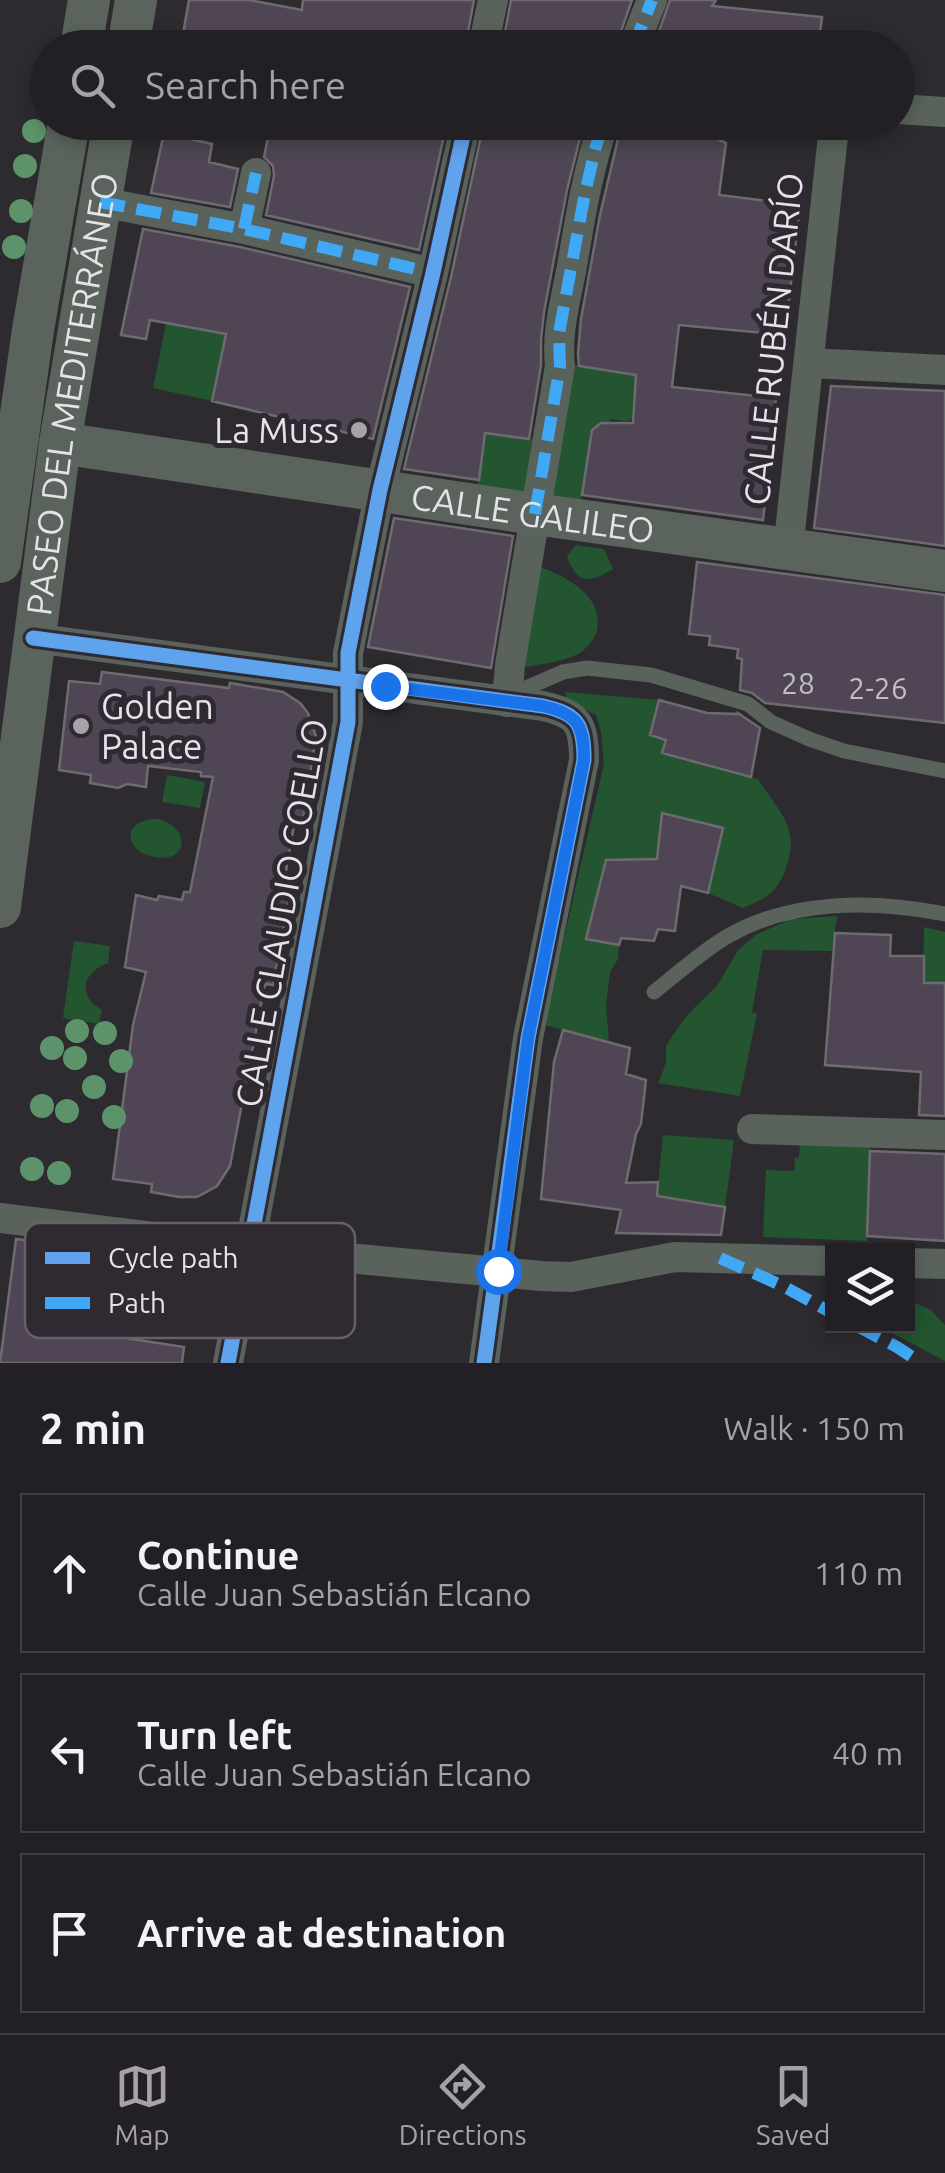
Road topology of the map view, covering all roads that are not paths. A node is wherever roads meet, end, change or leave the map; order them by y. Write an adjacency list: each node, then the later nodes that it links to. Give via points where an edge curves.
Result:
1 (90, 0): 5 (main road)
2 (136, 0): 6 (main road)
3 (494, 0): 7 (street)
4 (652, 0): 8 (street)
5 (84, 30)
6 (131, 30)
7 (487, 30)
8 (640, 30)
9 (915, 110): 10 (street)
10 (945, 112)
11 (65, 140): 26 (main road, PASEO DEL MEDITERRÁNEO)
12 (111, 140): 17 (main road, PASEO DEL MEDITERRÁNEO)
13 (462, 140): 19 (street, CALLE CLAUDIO COELLO)
14 (598, 140): 24 (street, via 558,344)
15 (835, 140): 20 (street, CALLE RUBÉN DARÍO)
16 (256, 172): 18 (street)
17 (100, 202): 18 (street); 22 (main road, PASEO DEL MEDITERRÁNEO)
18 (244, 229): 19 (street)
19 (433, 273): 23 (street, CALLE CLAUDIO COELLO)
20 (810, 363): 21 (street); 25 (street, CALLE RUBÉN DARÍO)
21 (945, 370)
22 (60, 443): 23 (main road, CALLE GALILEO); 28 (main road, PASEO DEL MEDITERRÁNEO)
23 (380, 490): 24 (main road, CALLE GALILEO); 29 (street, CALLE CLAUDIO COELLO)
24 (535, 514): 25 (main road, CALLE GALILEO); 30 (street)
25 (788, 550): 27 (main road, CALLE GALILEO)
26 (0, 562)
27 (945, 571)
28 (33, 638): 29 (street); 32 (main road, PASEO DEL MEDITERRÁNEO)
29 (348, 681): 30 (street); 39 (street, CALLE CLAUDIO COELLO, via 348,722)
30 (506, 702): 31 (lane, via 563,672 651,675 748,704 771,722 844,751); 44 (street, via 565,711 584,736 584,760 528,1038)
31 (945, 772)
32 (0, 907)
33 (945, 914): 34 (lane, via 883,906 790,912 729,936)
34 (654, 992)
35 (752, 1129): 36 (street)
36 (945, 1135)
37 (0, 1218): 38 (street)
38 (40, 1223)
39 (255, 1223)
40 (355, 1258): 44 (street)
41 (825, 1261): 44 (street, via 675,1258 571,1278)
42 (915, 1263): 43 (street)
43 (945, 1264)
44 (498, 1271): 47 (street)
45 (233, 1338): 46 (street, CALLE CLAUDIO COELLO)
46 (228, 1363)
47 (484, 1363)

